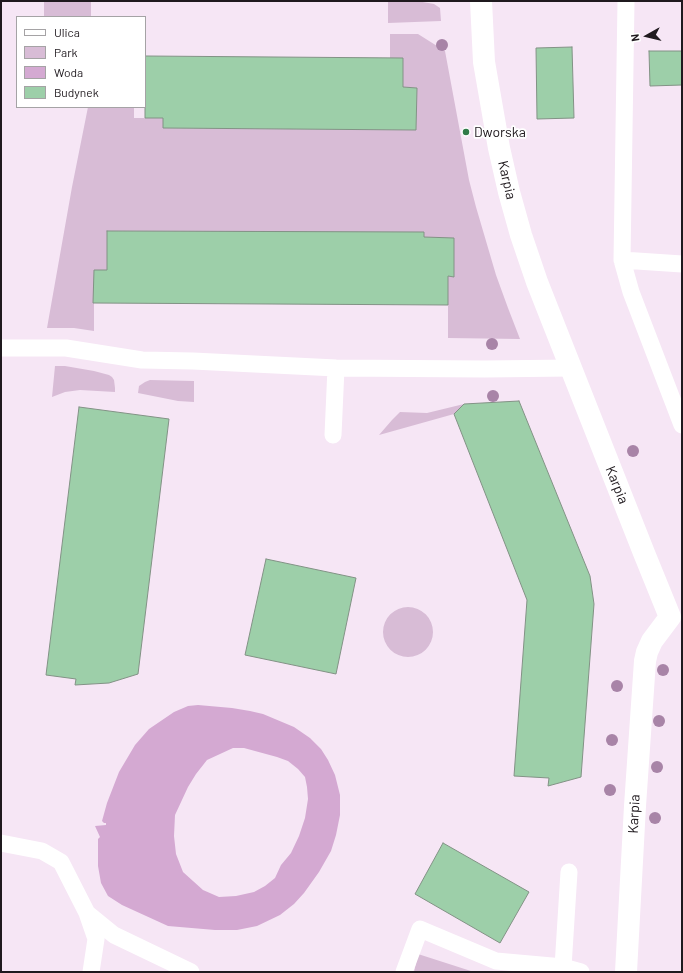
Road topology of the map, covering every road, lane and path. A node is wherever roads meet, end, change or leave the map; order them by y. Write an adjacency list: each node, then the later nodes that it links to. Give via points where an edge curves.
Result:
1 (481, 1): 7 (street, Karpia, via 484,62 509,192 537,282)
2 (626, 1): 3 (lane)
3 (622, 260): 4 (lane); 8 (lane, via 631,292)
4 (682, 264)
5 (1, 348): 6 (lane, via 66,348 142,360)
6 (336, 368): 7 (lane); 9 (lane)
7 (571, 368): 10 (street, Karpia, via 644,553)
8 (682, 425)
9 (333, 435)
10 (676, 619): 19 (street, Karpia, via 652,640 645,661 634,806)
11 (1, 843): 13 (lane, via 42,852 61,862)
12 (569, 872): 14 (lane)
13 (87, 913): 15 (lane, via 96,939); 16 (lane, via 114,935)
14 (563, 967): 17 (lane, via 496,962 420,929); 18 (lane)
15 (91, 972)
16 (191, 972)
17 (404, 972)
18 (581, 972)
19 (626, 972)

